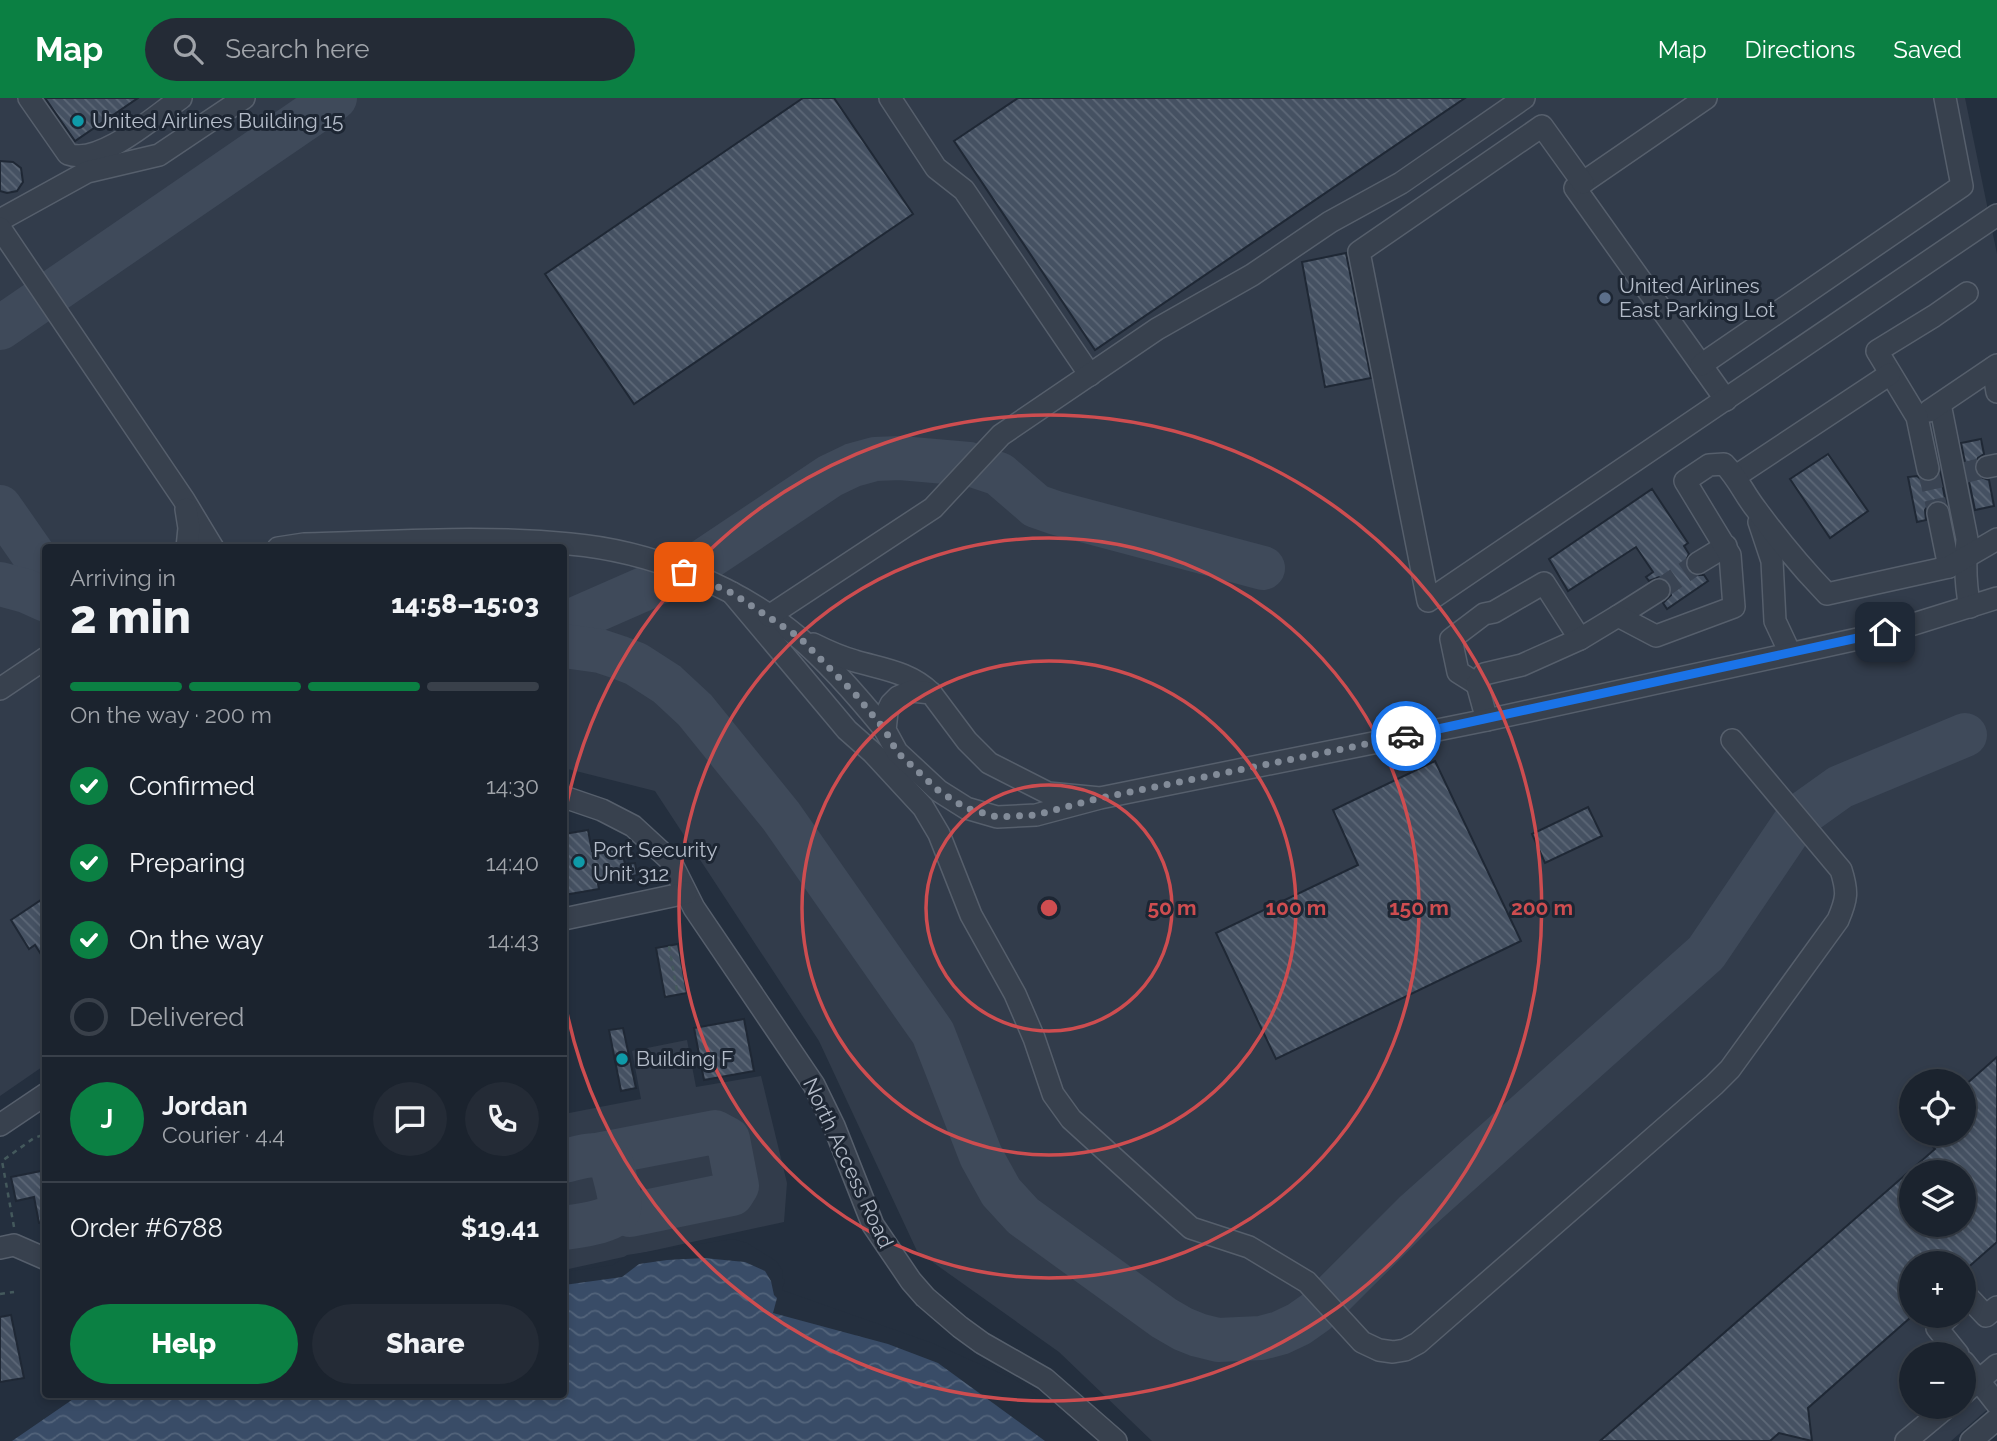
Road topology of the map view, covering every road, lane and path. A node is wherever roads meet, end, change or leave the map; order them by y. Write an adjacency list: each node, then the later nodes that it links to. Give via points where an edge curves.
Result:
1 (29, 98): 2 (street, via 68,154 76,157 89,156 123,139)
2 (181, 98)
3 (244, 98): 10 (street, via 159,155 88,172)
4 (890, 98): 16 (street, via 936,168 964,190)
5 (1524, 98): 16 (street, via 1401,183 1330,222)
6 (1706, 98): 8 (street)
7 (1944, 98): 13 (street, via 1962,186)
8 (1579, 185): 13 (street); 18 (street, via 1542,125 1359,252 1428,601)
9 (1997, 215): 18 (street)
10 (0, 220)
11 (0, 228): 23 (street)
12 (1967, 293): 15 (street, via 1877,351)
13 (1701, 365): 18 (street)
14 (1995, 367): 17 (street); 19 (street)
15 (1890, 374): 20 (street); 22 (street)
16 (1090, 375): 37 (street, via 1001,435 933,508)
17 (1997, 392)
18 (1726, 400)
19 (1940, 404): 20 (street); 32 (street, via 1967,539)
20 (1917, 417): 21 (street)
21 (1928, 469)
22 (1736, 476): 24 (street); 30 (street, via 1724,464 1709,466 1685,481)
23 (184, 500): 27 (street); 28 (street)
24 (1754, 507): 32 (street, via 1827,594); 41 (street, via 1772,561 1775,621)
25 (1938, 513): 32 (street)
26 (1997, 539): 32 (street)
27 (187, 544)
28 (211, 544)
29 (304, 544): 34 (street, via 571,544 660,564)
30 (1726, 546): 31 (street); 38 (street, via 1734,607 1656,636)
31 (1698, 563)
32 (1957, 563): 36 (street)
33 (1659, 590): 38 (street)
34 (732, 593): 37 (street); 48 (street, via 847,730 923,807 939,834 971,915 1015,994 1053,1094 1071,1119 1192,1228 1249,1247 1307,1282 1353,1334 1379,1350 1405,1350 1418,1343 1714,1085 1838,920 1846,899 1840,870)
35 (1997, 598): 36 (street)
36 (1970, 607): 41 (street)
37 (769, 616): 39 (street)
38 (1618, 617): 40 (street)
39 (799, 637): 45 (street, via 832,653 909,677); 47 (street)
40 (1580, 639): 43 (street, via 1521,666 1484,674); 43 (street, via 1544,583 1485,614 1451,639 1458,672)
41 (1790, 653): 46 (street)
42 (42, 660): 44 (street)
43 (1477, 684): 46 (street)
44 (0, 689)
45 (931, 693): 47 (street, via 912,691 898,697 887,712); 50 (street, via 989,763 1048,793)
46 (1487, 720): 50 (street)
47 (885, 730): 50 (street, via 897,752 939,791 966,808 997,817 1036,815)
48 (1732, 740)
49 (567, 798): 51 (street, North Access Road, via 610,813 645,835 670,860)
50 (1100, 798)
51 (687, 893): 52 (street); 74 (street, North Access Road, via 819,1094 873,1225 897,1264 942,1313 982,1343 1045,1379)
52 (567, 918)
53 (668, 946): 54 (path)
54 (677, 991)
55 (42, 1097): 56 (street)
56 (0, 1125)
57 (42, 1135): 58 (path)
58 (1, 1162): 59 (path)
59 (15, 1231)
60 (0, 1248): 61 (street, via 14,1245)
61 (42, 1257)
62 (13, 1292): 63 (path)
63 (0, 1294)
64 (1976, 1304): 65 (street)
65 (1993, 1318)
66 (1937, 1328): 67 (street)
67 (1948, 1342)
68 (1997, 1365): 69 (street)
69 (1976, 1383)
70 (1976, 1390): 71 (street)
71 (1997, 1404)
72 (1933, 1419): 75 (street)
73 (1997, 1419): 76 (street)
74 (1116, 1441)
75 (1906, 1441)
76 (1971, 1441)

